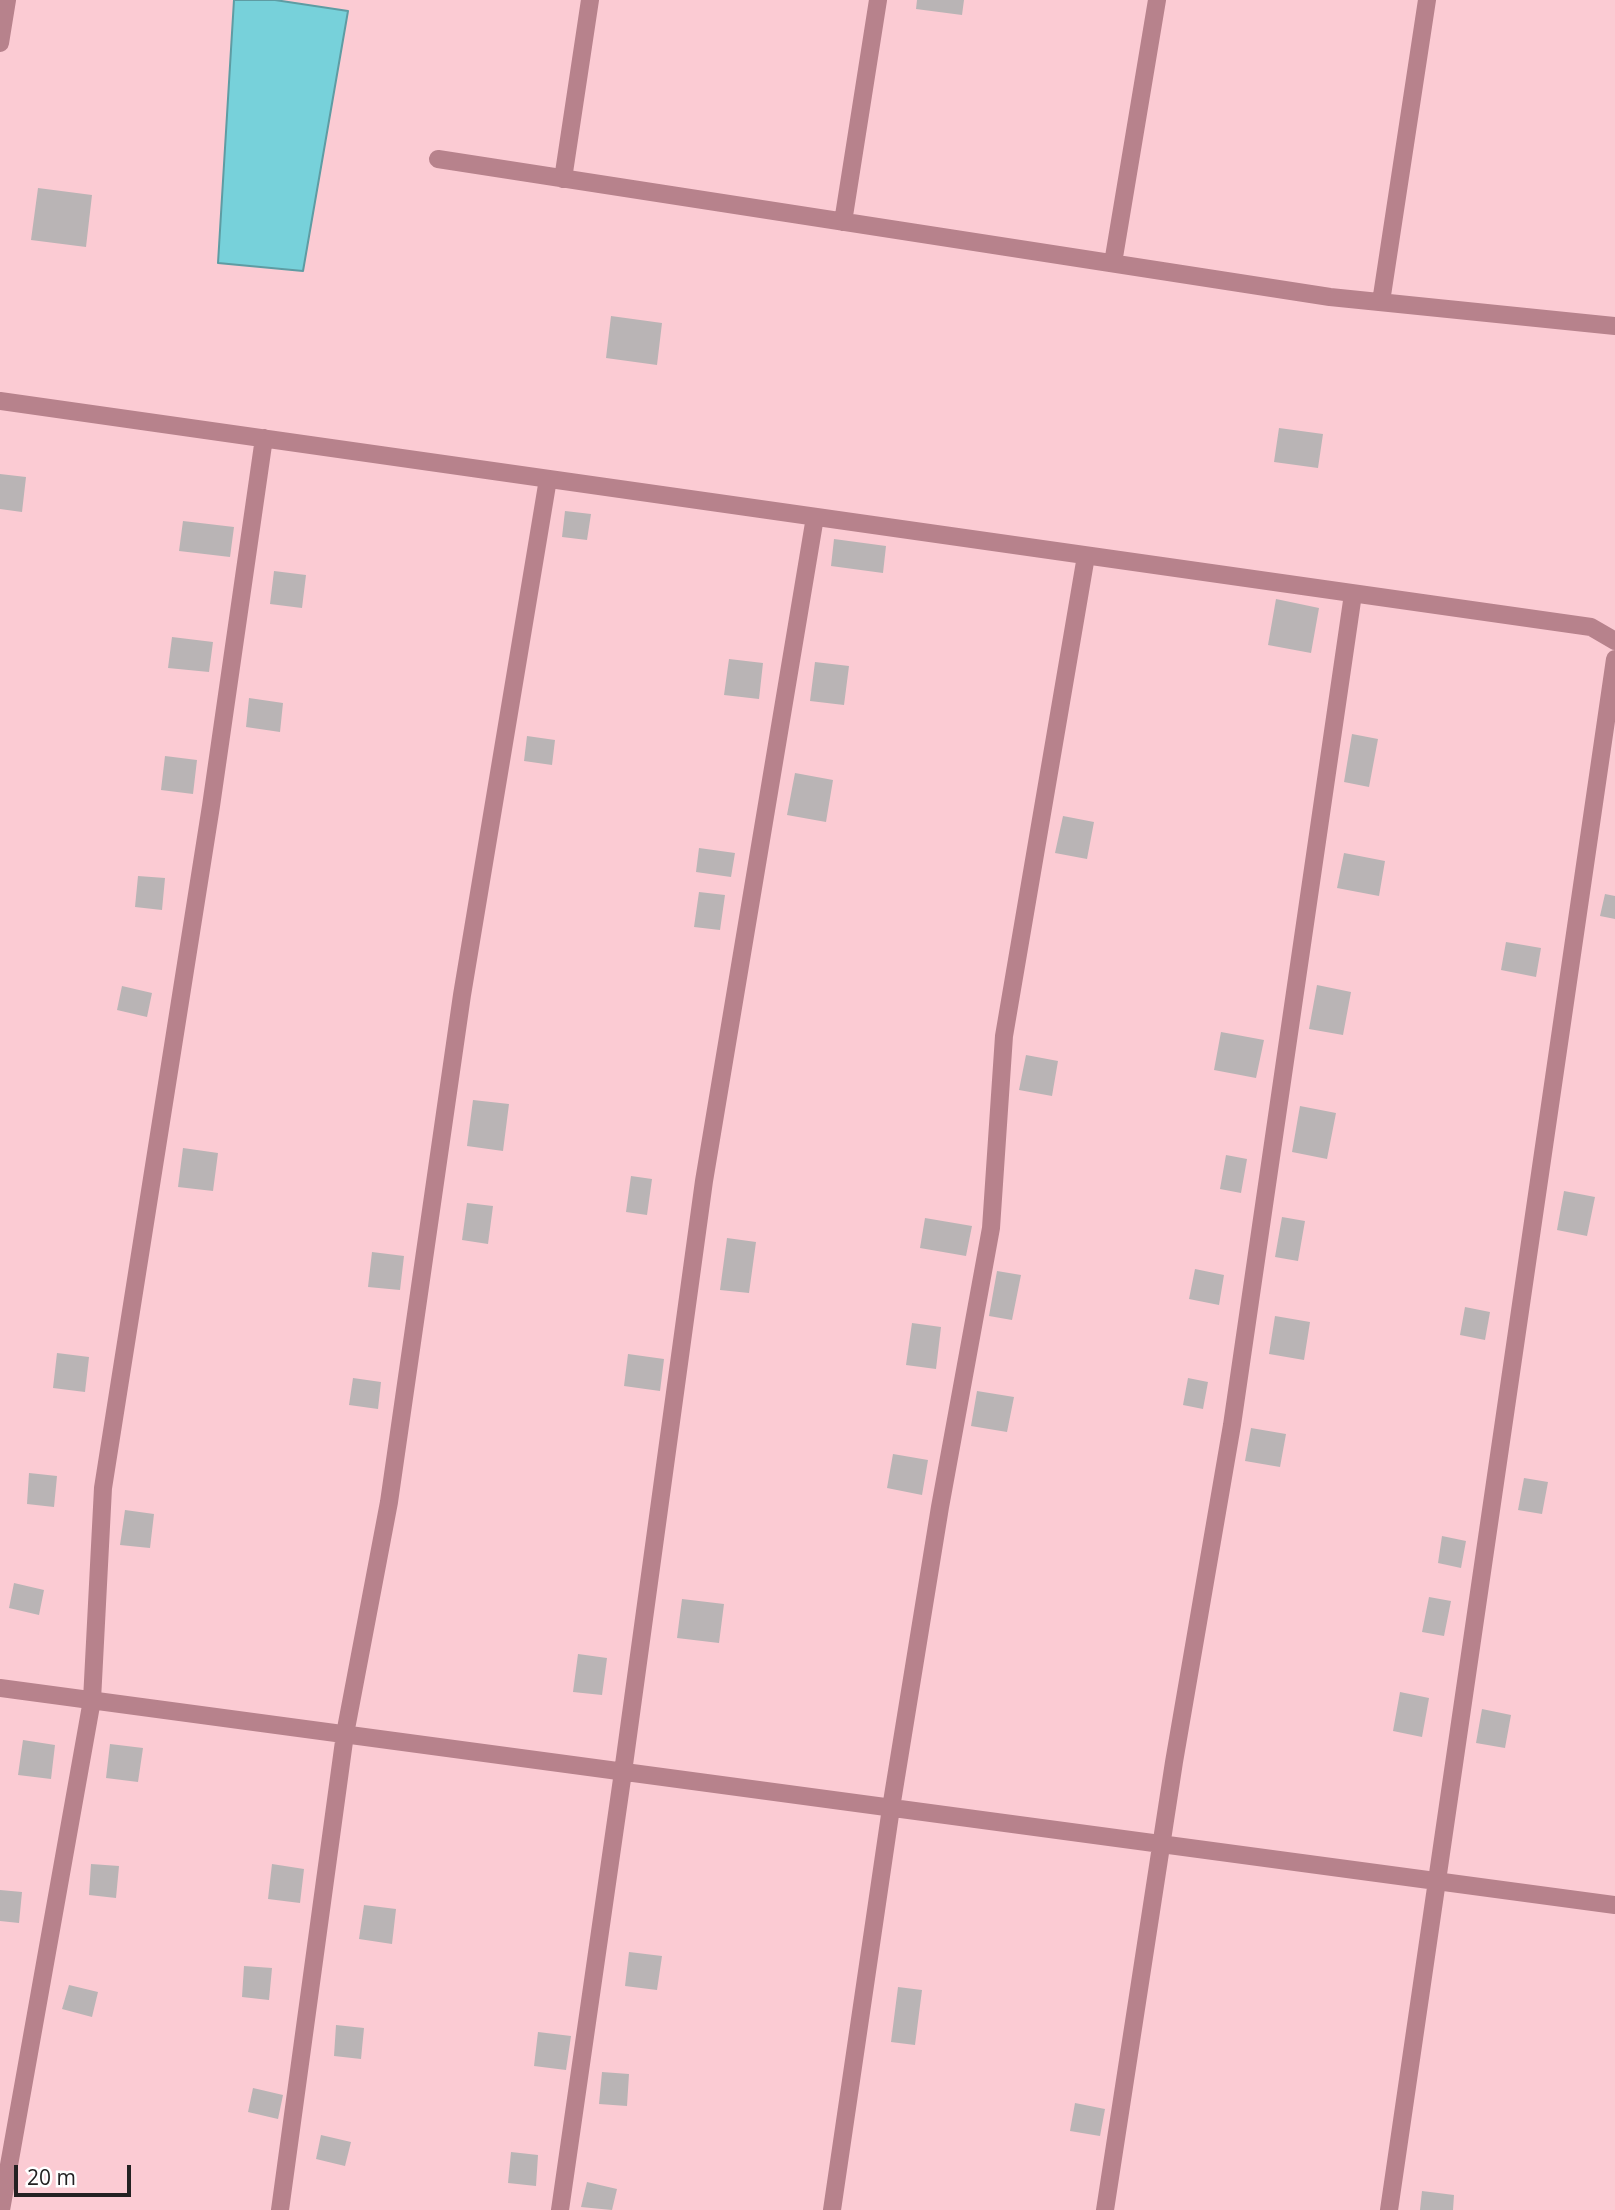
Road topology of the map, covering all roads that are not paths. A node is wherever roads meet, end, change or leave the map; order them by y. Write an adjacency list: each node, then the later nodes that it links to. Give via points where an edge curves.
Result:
1 (7, 0): 6 (lane)
2 (590, 0): 8 (lane)
3 (878, 0): 9 (lane)
4 (1157, 0): 10 (lane)
5 (1427, 0): 11 (lane)
6 (0, 43)
7 (438, 159): 8 (lane)
8 (563, 179): 9 (lane)
9 (843, 222): 10 (lane)
10 (1113, 263): 11 (lane)
11 (1381, 302): 12 (lane)
12 (1615, 326)
13 (0, 401): 14 (lane)
14 (264, 438): 15 (lane); 22 (lane, via 103,1488)
15 (548, 479): 16 (lane); 23 (lane, via 462,995 389,1502)
16 (815, 517): 17 (lane); 24 (lane, via 704,1181)
17 (1086, 555): 18 (lane); 25 (lane, via 1004,1036 991,1228)
18 (1353, 594): 19 (lane, via 1591,627); 26 (lane, via 1234,1411)
19 (1615, 641)
20 (1615, 659): 27 (lane)
21 (0, 1688): 22 (lane)
22 (92, 1700): 23 (lane); 29 (lane)
23 (345, 1734): 24 (lane); 30 (lane)
24 (624, 1772): 25 (lane); 31 (lane)
25 (891, 1808): 26 (lane); 32 (lane)
26 (1162, 1844): 27 (lane); 33 (lane)
27 (1437, 1881): 28 (lane); 34 (lane)
28 (1615, 1905)
29 (1, 2210)
30 (280, 2210)
31 (560, 2210)
32 (832, 2210)
33 (1105, 2210)
34 (1389, 2210)

